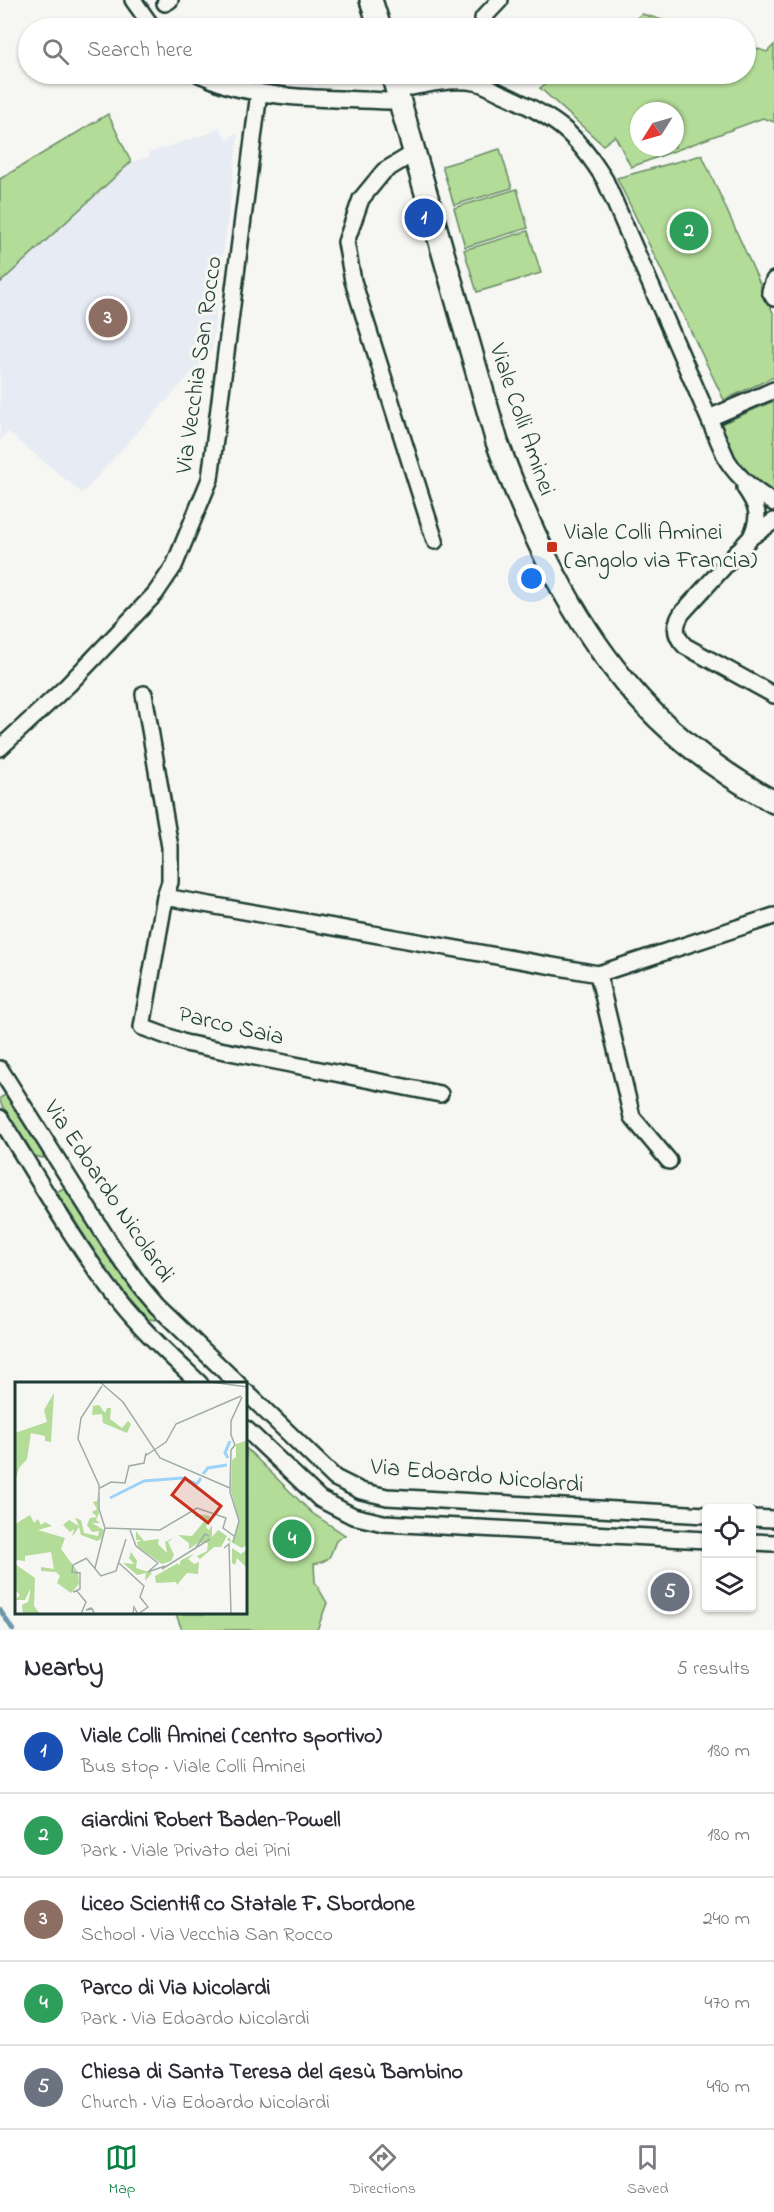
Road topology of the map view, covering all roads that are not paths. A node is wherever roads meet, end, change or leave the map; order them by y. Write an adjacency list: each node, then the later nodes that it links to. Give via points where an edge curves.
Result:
1 (134, 0): 4 (street)
2 (371, 0): 5 (main road)
3 (500, 0): 6 (street)
4 (146, 18)
5 (377, 18)
6 (483, 18)
7 (225, 84): 11 (street)
8 (425, 84): 10 (street)
9 (495, 84): 16 (street, via 567,131 587,151 606,180)
10 (396, 88): 11 (street, via 388,101); 12 (main road, Viale Colli Aminei)
11 (259, 92): 24 (street, Via Vecchia San Rocco, via 210,479 192,527 174,566 155,594 68,685)
12 (414, 153): 21 (street, via 384,171 361,199 346,242 353,281); 25 (main road, Viale Colli Aminei, via 496,442 554,572 592,638 652,711 696,752)
13 (774, 280): 14 (street, via 770,291)
14 (774, 298)
15 (774, 390): 16 (street)
16 (709, 418): 17 (street)
17 (735, 473): 18 (street); 20 (street, via 758,511)
18 (774, 503)
19 (774, 521): 20 (street)
20 (751, 537): 23 (street, via 682,613 676,629 680,641 690,650)
21 (435, 541)
22 (144, 694): 26 (street, Parco Saia, via 170,847 170,882)
23 (774, 695)
24 (0, 748)
25 (774, 802)
26 (165, 897): 28 (street); 30 (street, Parco Saia, via 141,1027 185,1043)
27 (774, 916): 28 (street)
28 (598, 974): 32 (street, via 632,1117)
29 (0, 1069): 33 (street, Via Edoardo Nicolardi)
30 (440, 1094)
31 (0, 1118): 34 (street, Via Edoardo Nicolardi)
32 (669, 1161)
33 (62, 1169): 34 (street); 35 (street, Via Edoardo Nicolardi, via 120,1258)
34 (40, 1182): 37 (street, Via Edoardo Nicolardi, via 121,1303)
35 (172, 1320): 36 (street, Via Edoardo Nicolardi); 37 (street, via 160,1330)
36 (190, 1338): 38 (street, via 189,1346); 40 (street, Via Edoardo Nicolardi)
37 (158, 1343): 38 (street, Via Edoardo Nicolardi)
38 (172, 1357): 39 (street, Via Edoardo Nicolardi)
39 (198, 1382)
40 (236, 1382)
41 (248, 1397): 43 (street, Via Edoardo Nicolardi, via 335,1478 361,1491 397,1498)
42 (248, 1431): 46 (street, Via Edoardo Nicolardi, via 320,1499 353,1516 382,1523)
43 (702, 1515)
44 (756, 1518): 45 (street)
45 (774, 1519)
46 (702, 1540)
47 (756, 1542): 48 (street)
48 (774, 1543)

